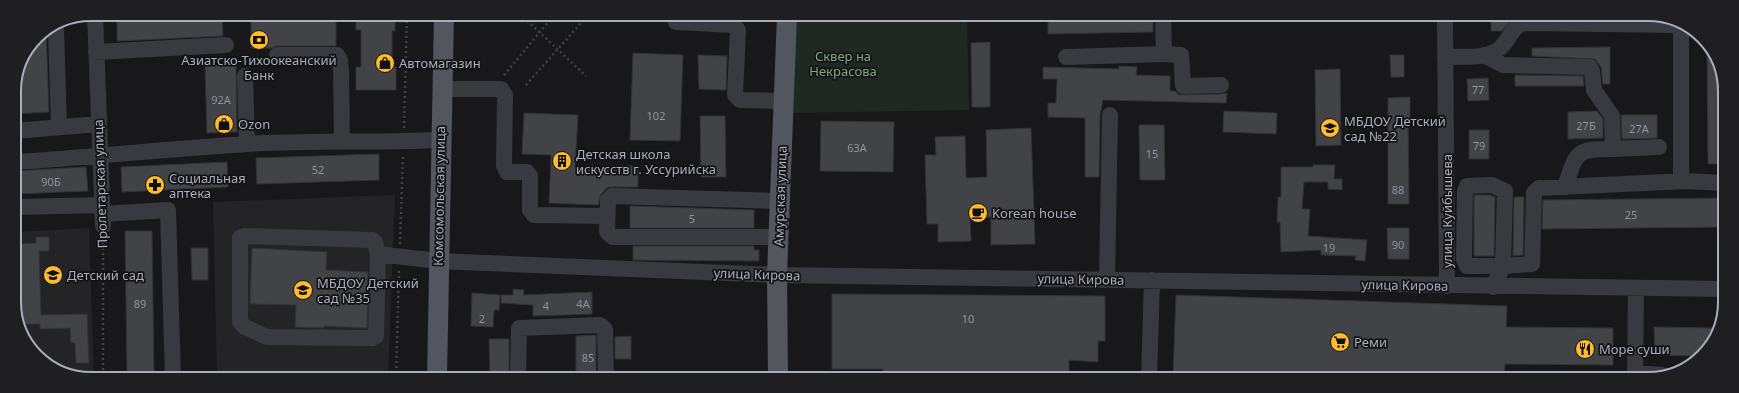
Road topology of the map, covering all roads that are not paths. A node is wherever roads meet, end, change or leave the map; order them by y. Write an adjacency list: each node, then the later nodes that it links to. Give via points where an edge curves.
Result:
1 (95, 21): 11 (street, Пролетарская улица)
2 (444, 21): 19 (main road, Комсомольская улица)
3 (787, 21): 20 (main road, Амурская улица)
4 (1163, 21): 12 (street)
5 (1445, 21): 16 (street, улица Куйбышева)
6 (676, 22): 20 (street, via 733,24 738,30 735,95 740,100)
7 (1670, 25): 14 (street, via 1519,24 1499,50)
8 (1680, 29): 32 (street, via 1679,170 1680,176)
9 (56, 30): 23 (street)
10 (226, 45): 11 (street)
11 (96, 52): 22 (street, Пролетарская улица)
12 (1164, 54): 15 (street); 18 (street, via 1181,55 1183,86)
13 (277, 55): 25 (street, via 337,55 341,71)
14 (1484, 56): 16 (street); 29 (street, via 1503,65 1590,67 1594,90 1612,116)
15 (1066, 57)
16 (1445, 57): 46 (street, улица Куйбышева)
17 (245, 76): 27 (street)
18 (1221, 84)
19 (441, 89): 26 (main road, Комсомольская улица); 38 (street, via 501,89 505,95 504,165 507,172 527,172 530,176 530,210 534,215)
20 (784, 102): 35 (main road, Амурская улица)
21 (1110, 115): 44 (street)
22 (99, 124): 23 (street); 30 (street, Пролетарская улица)
23 (59, 127): 24 (street)
24 (21, 130)
25 (342, 140): 26 (street); 27 (street)
26 (440, 140): 41 (main road, Комсомольская улица)
27 (247, 144): 30 (street)
28 (1658, 147): 29 (street)
29 (1613, 148): 34 (street, via 1579,153)
30 (100, 157): 31 (street); 37 (street, Пролетарская улица)
31 (21, 162)
32 (1686, 181): 33 (street); 34 (street)
33 (1718, 183)
34 (1565, 187): 42 (street, via 1539,188 1534,193 1532,264)
35 (780, 201): 38 (street, via 612,196 608,200); 39 (main road, Амурская улица)
36 (21, 208): 37 (street)
37 (102, 215): 50 (street, via 168,210)
38 (607, 216): 39 (street, via 608,232 613,237)
39 (779, 237): 43 (main road, Амурская улица)
40 (378, 254): 40 (street, via 372,240 244,236 240,238 240,322 267,337 372,338 376,336); 41 (street, улица Кирова)
41 (438, 261): 43 (street, улица Кирова); 51 (main road, Комсомольская улица)
42 (1503, 266): 42 (street, via 1467,266 1464,258 1464,201 1467,186 1492,185 1505,191); 47 (street)
43 (777, 276): 44 (street, улица Кирова); 54 (main road, Амурская улица)
44 (1107, 279): 45 (street, улица Кирова)
45 (1152, 280): 46 (street, улица Кирова); 55 (street)
46 (1447, 286): 47 (street, улица Кирова)
47 (1493, 287): 48 (street, улица Кирова)
48 (1636, 288): 49 (street, улица Кирова); 56 (street)
49 (1718, 289)
50 (174, 372)
51 (437, 372)
52 (518, 372): 53 (street, via 519,328 600,326 605,329)
53 (606, 372)
54 (778, 372)
55 (1149, 372)
56 (1635, 372)

